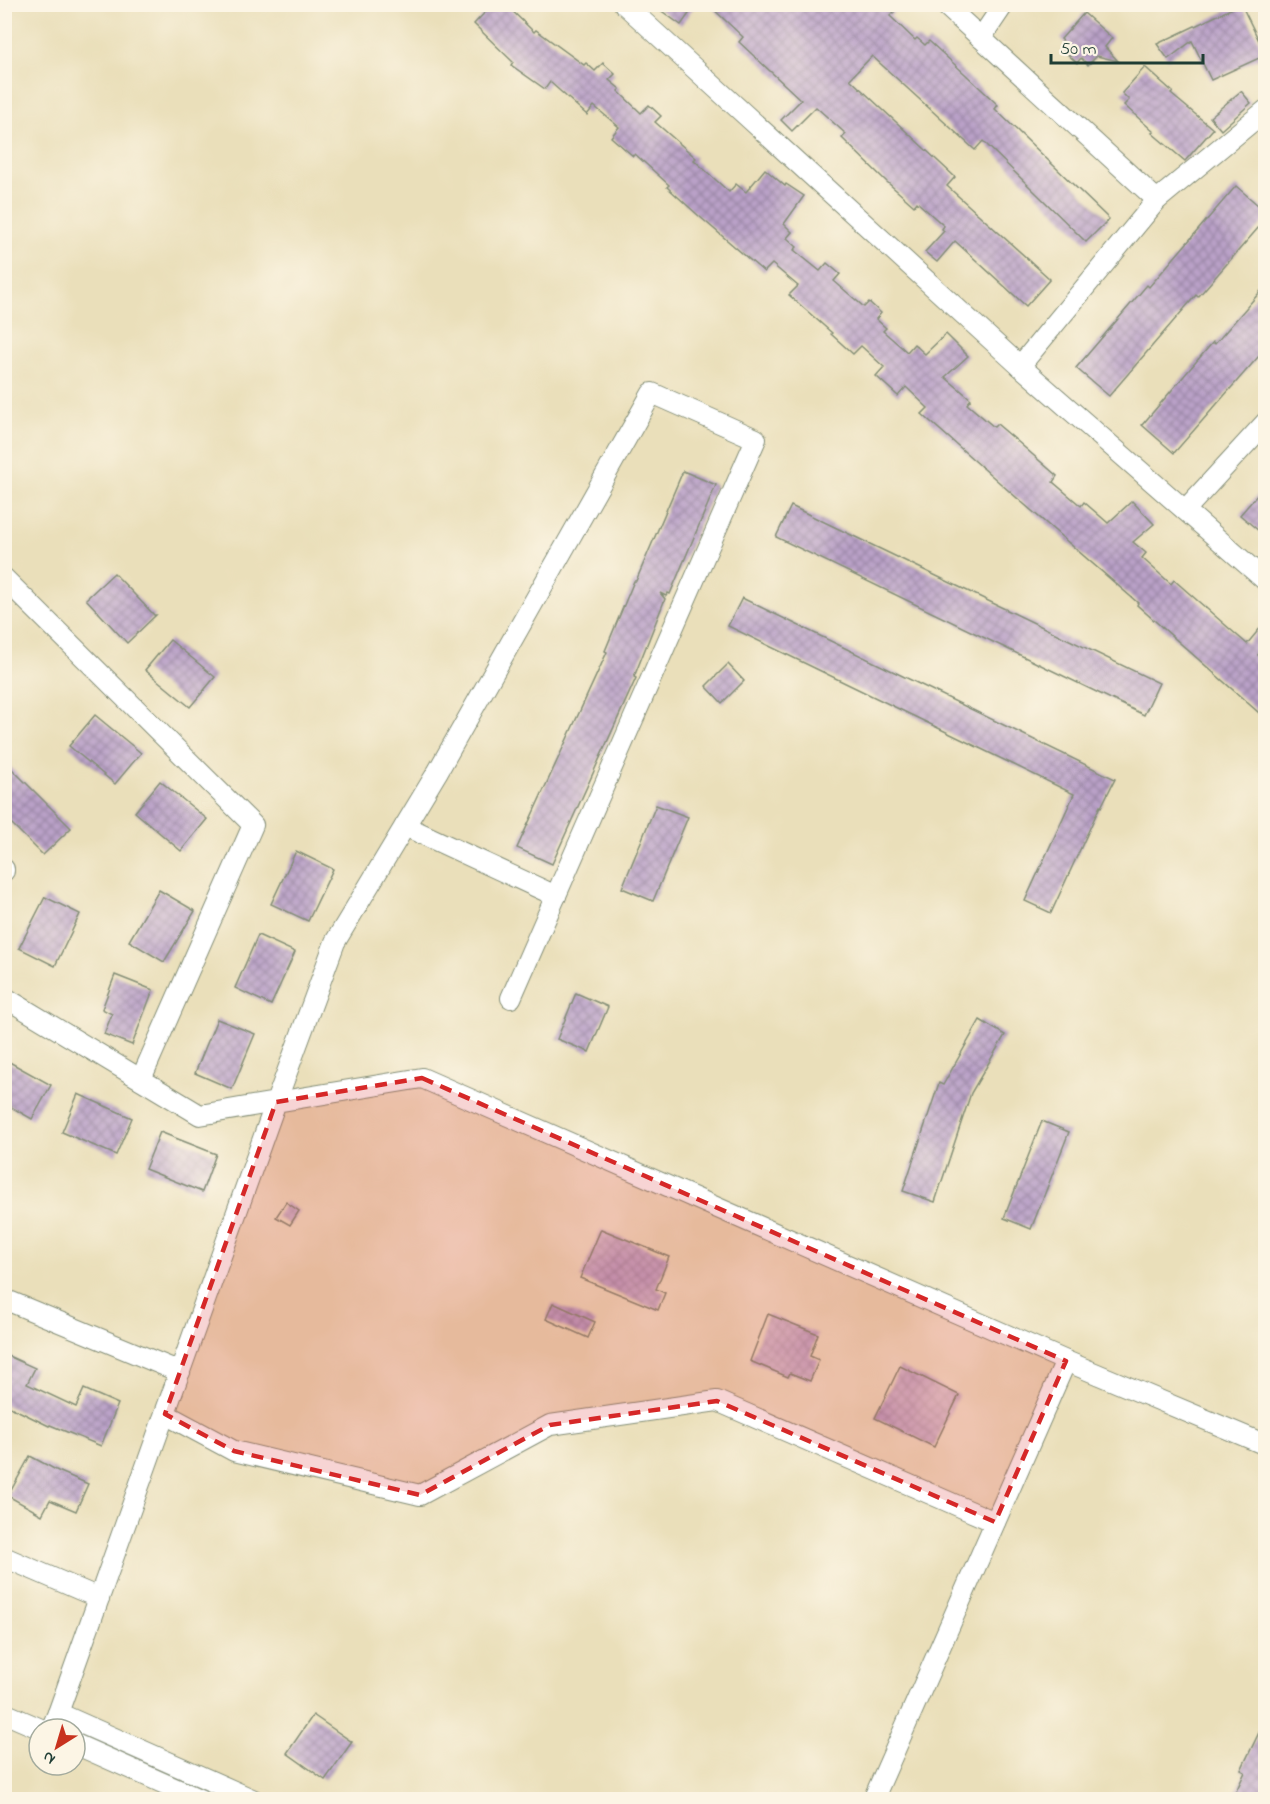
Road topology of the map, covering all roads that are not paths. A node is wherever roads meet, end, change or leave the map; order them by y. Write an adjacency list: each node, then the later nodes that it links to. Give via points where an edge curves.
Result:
1 (624, 4): 7 (street)
2 (944, 4): 4 (street)
3 (1004, 4): 4 (street)
4 (981, 38): 6 (street)
5 (1266, 110): 6 (street)
6 (1157, 200): 7 (street)
7 (1020, 366): 9 (street)
8 (1266, 422): 9 (street)
9 (1185, 510): 11 (street)
10 (4, 578): 16 (street, via 253,825)
11 (1266, 581)
12 (405, 826): 13 (street); 13 (street, via 652,393 756,439); 17 (street, via 335,942)
13 (556, 896): 15 (street)
14 (4, 997): 16 (street)
15 (511, 998)
16 (141, 1079): 17 (street, via 200,1115)
17 (276, 1102): 19 (street, via 422,1078); 20 (street)
18 (4, 1299): 20 (street)
19 (1066, 1361): 22 (street); 23 (street)
20 (180, 1372): 21 (street)
21 (165, 1414): 23 (street, via 234,1451 420,1495 550,1425 717,1401); 25 (street)
22 (1266, 1445)
23 (995, 1522): 33 (street)
24 (4, 1557): 25 (street)
25 (99, 1598): 27 (street)
26 (4, 1713): 28 (street)
27 (55, 1717)
28 (27, 1723)
29 (87, 1734): 32 (street)
30 (87, 1749): 31 (street)
31 (201, 1800)
32 (254, 1800)
33 (873, 1800)

